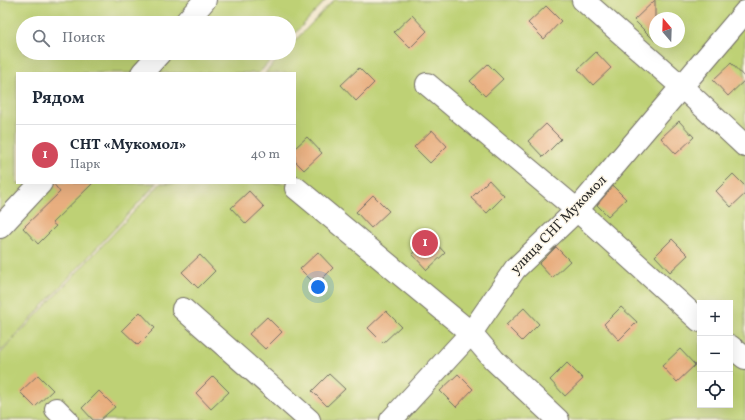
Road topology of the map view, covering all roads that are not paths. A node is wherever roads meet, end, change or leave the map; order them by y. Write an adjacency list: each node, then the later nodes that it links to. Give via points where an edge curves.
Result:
1 (205, 0): 4 (street)
2 (583, 0): 8 (street)
3 (745, 12): 8 (street, улица СНГ Мукомол)
4 (191, 16)
5 (154, 60): 6 (street)
6 (143, 72)
7 (427, 84): 12 (street)
8 (682, 87): 9 (street); 12 (street, улица СНГ Мукомол)
9 (745, 146)
10 (40, 184): 13 (street)
11 (296, 188): 16 (street)
12 (577, 210): 15 (street); 16 (street, улица СНГ Мукомол, via 515,269)
13 (0, 227)
14 (183, 309): 19 (street)
15 (697, 318)
16 (471, 333): 20 (street, улица СНГ Мукомол); 21 (street, via 494,360)
17 (733, 348): 18 (street)
18 (745, 358)
19 (309, 420)
20 (391, 420)
21 (558, 420)

